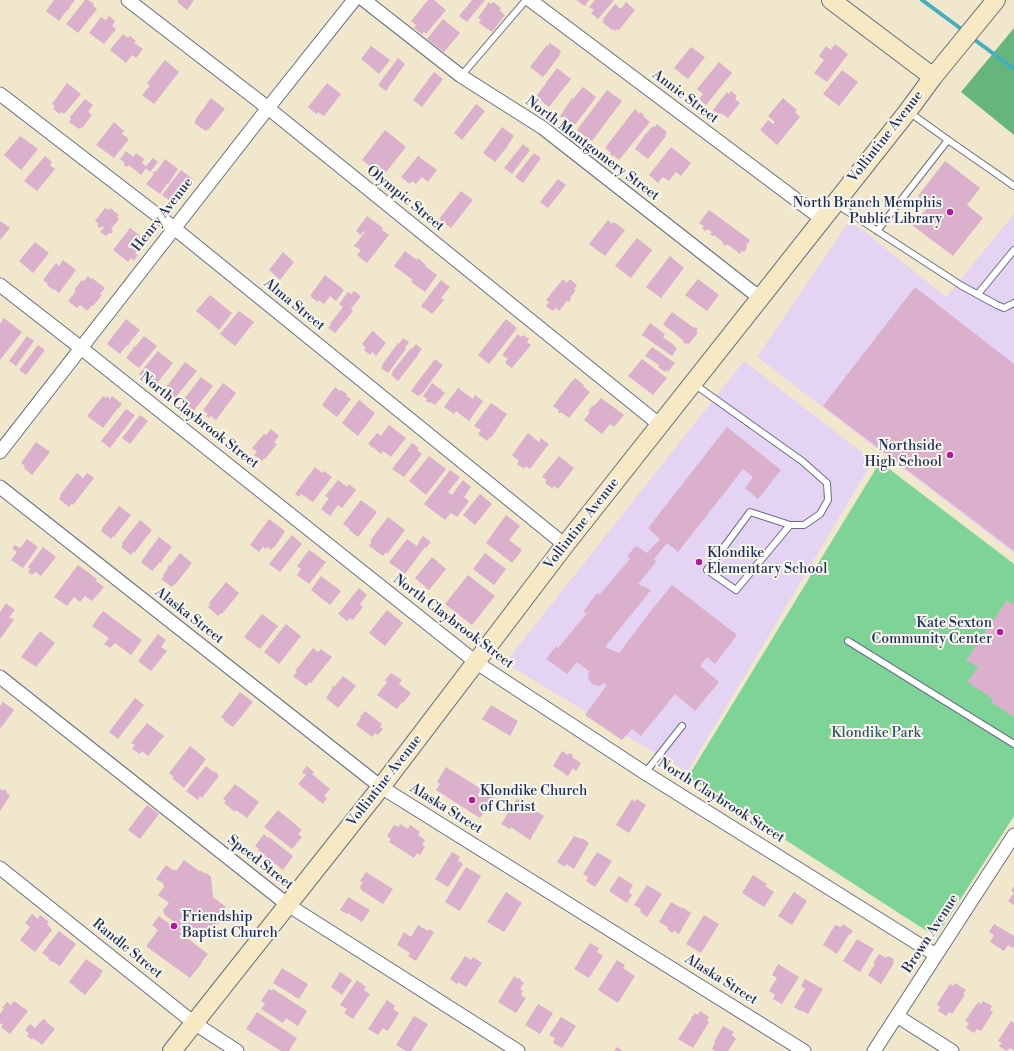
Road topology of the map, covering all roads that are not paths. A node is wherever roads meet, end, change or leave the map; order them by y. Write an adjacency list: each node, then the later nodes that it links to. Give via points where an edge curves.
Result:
1 (128, 0): 11 (street, Olympic Street)
2 (354, 0): 11 (street, Henry Avenue)
3 (364, 0): 8 (street, North Montgomery Street)
4 (526, 0): 8 (lane)
5 (530, 0): 16 (street, Annie Street)
6 (831, 0): 9 (street)
7 (996, 0): 9 (street, Vollintine Avenue)
8 (461, 76): 22 (street, North Montgomery Street, via 543,128)
9 (933, 77): 12 (street, Vollintine Avenue)
10 (0, 94): 17 (street, Alma Street)
11 (268, 108): 17 (street, Henry Avenue); 26 (street, Olympic Street)
12 (908, 111): 13 (lane); 15 (street, Vollintine Avenue)
13 (948, 140): 14 (lane); 18 (lane)
14 (1014, 186)
15 (834, 203): 16 (street, Vollintine Avenue); 18 (lane)
16 (822, 219): 22 (street, Vollintine Avenue)
17 (174, 228): 24 (street, Henry Avenue); 30 (street, Alma Street)
18 (877, 231): 21 (lane)
19 (1014, 250): 21 (lane)
20 (0, 285): 24 (street, North Claybrook Street)
21 (978, 294): 23 (lane, via 1004,308)
22 (760, 298): 25 (street, Vollintine Avenue)
23 (1014, 303)
24 (80, 348): 27 (street, Henry Avenue); 32 (street, North Claybrook Street)
25 (693, 383): 26 (street, Vollintine Avenue); 29 (lane, via 802,461 827,482 828,500 820,514 804,525)
26 (660, 426): 30 (street, Vollintine Avenue)
27 (0, 452)
28 (0, 487): 37 (street, Alaska Street)
29 (790, 525): 29 (lane, via 736,590 707,570 750,512)
30 (565, 545): 32 (street, Vollintine Avenue)
31 (848, 641): 35 (lane)
32 (477, 663): 36 (street, North Claybrook Street); 37 (street, Vollintine Avenue)
33 (0, 676): 40 (street, Speed Street)
34 (682, 726): 36 (lane)
35 (1014, 744)
36 (646, 773): 41 (street, North Claybrook Street)
37 (381, 787): 40 (street, Vollintine Avenue); 47 (street, Alaska Street)
38 (1014, 835): 41 (street, Brown Avenue)
39 (0, 868): 43 (street, Randle Street)
40 (288, 905): 43 (street, Vollintine Avenue); 46 (street, Speed Street)
41 (936, 955): 42 (street, Brown Avenue)
42 (896, 1016): 48 (street, Brown Avenue); 49 (street)
43 (194, 1023): 44 (street, Vollintine Avenue); 45 (street, Randle Street)
44 (172, 1051)
45 (237, 1051)
46 (518, 1051)
47 (804, 1051)
48 (874, 1051)
49 (952, 1051)

